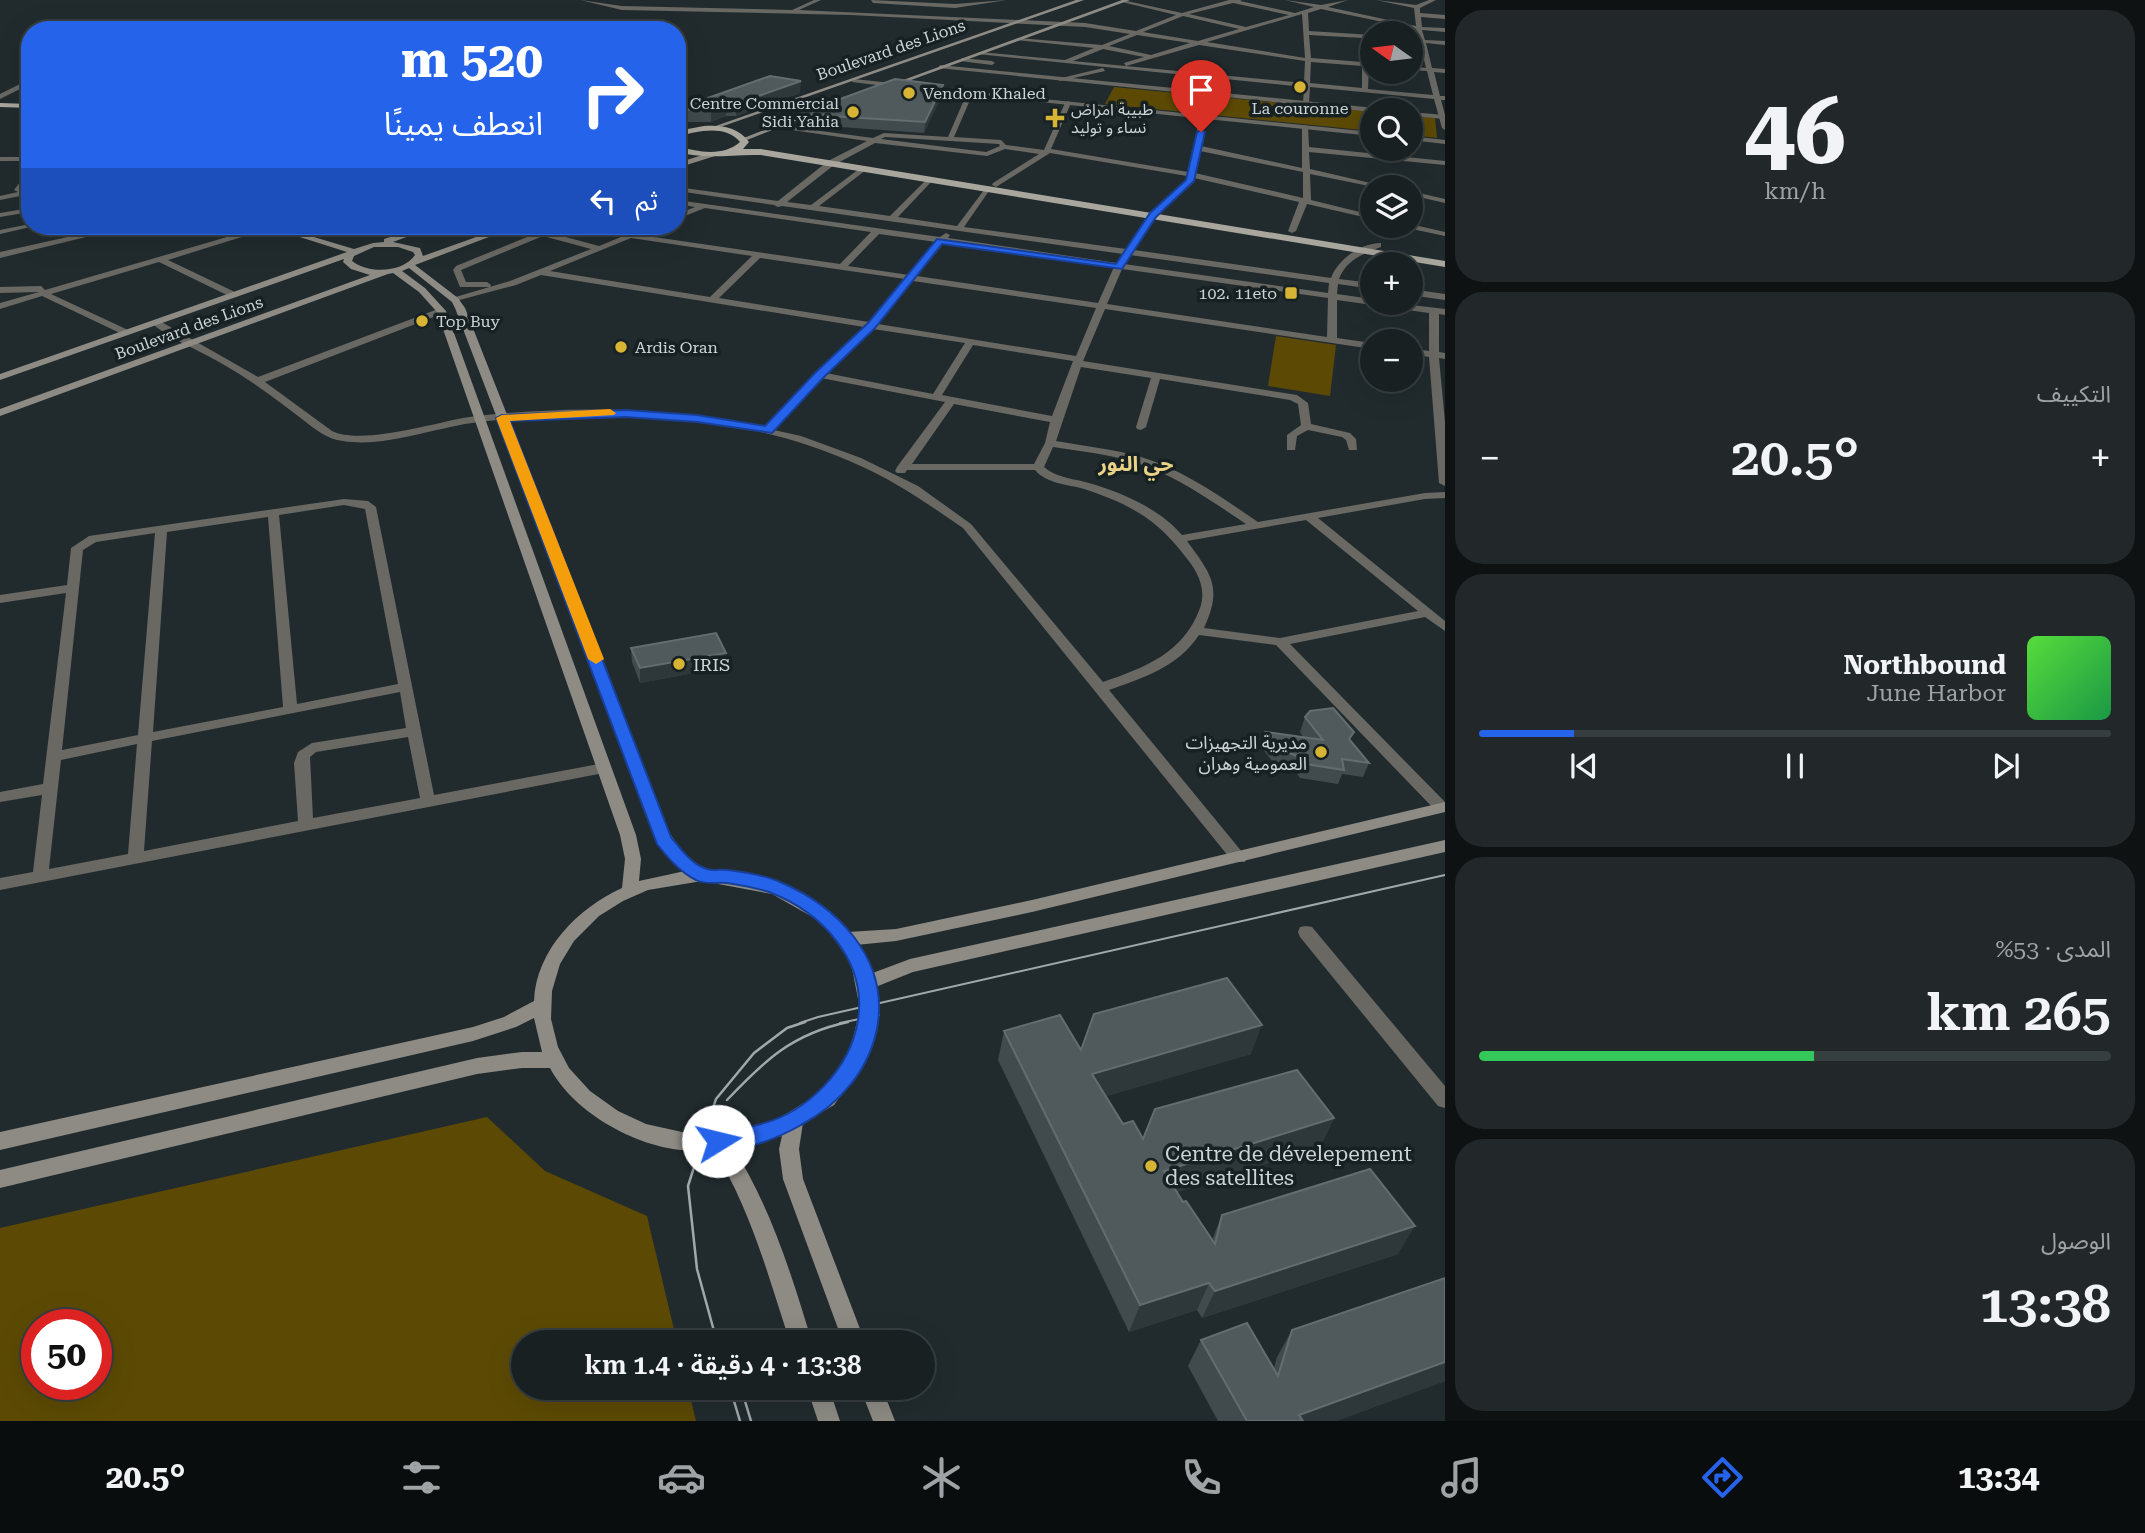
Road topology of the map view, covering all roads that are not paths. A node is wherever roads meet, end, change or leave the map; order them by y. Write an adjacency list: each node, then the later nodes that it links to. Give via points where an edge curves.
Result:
1 (583, 0): 18 (street, via 622,8)
2 (788, 0): 18 (street)
3 (818, 0): 18 (street)
4 (874, 0): 15 (street, via 940,6); 19 (street)
5 (981, 0): 15 (street)
6 (1004, 0): 15 (street)
7 (1081, 0): 29 (main road, Boulevard des Lions)
8 (1226, 0): 14 (street)
9 (1288, 0): 16 (street)
10 (1345, 0): 16 (street)
11 (1379, 0): 17 (street)
12 (1433, 0): 17 (street)
13 (1126, 1): 20 (street); 30 (main road, Boulevard des Lions)
14 (1236, 1): 20 (street); 21 (street)
15 (990, 4)
16 (1320, 7): 21 (street); 27 (street)
17 (1417, 7): 22 (street)
18 (787, 12): 19 (street)
19 (851, 13): 25 (street); 29 (street)
20 (1183, 14): 31 (street); 34 (street)
21 (1302, 14): 31 (street); 35 (street)
22 (1419, 15): 23 (street); 28 (street)
23 (1445, 17)
24 (1346, 19): 26 (street)
25 (836, 20)
26 (1360, 21)
27 (1378, 21)
28 (1419, 21)
29 (1017, 22): 30 (street); 57 (main road, Boulevard des Lions)
30 (1060, 24): 34 (street); 38 (main road, Boulevard des Lions)
31 (1248, 29): 40 (street)
32 (1445, 30): 33 (street)
33 (1423, 31)
34 (1139, 32): 40 (street); 42 (street)
35 (1306, 33): 36 (street); 46 (street)
36 (1360, 36)
37 (1423, 37): 39 (street)
38 (1018, 40): 42 (street); 43 (main road, Boulevard des Lions)
39 (1425, 41): 41 (street); 52 (street)
40 (1201, 42): 44 (street); 46 (street)
41 (1445, 43)
42 (1102, 47): 44 (street); 47 (street)
43 (980, 54): 45 (main road, Boulevard des Lions); 47 (street)
44 (1154, 57): 50 (street)
45 (962, 60): 49 (main road, Boulevard des Lions); 54 (street)
46 (1308, 60): 48 (street); 60 (street)
47 (1067, 61): 50 (street)
48 (1360, 64)
49 (940, 67): 56 (street); 59 (main road, Boulevard des Lions)
50 (1116, 67): 54 (street); 55 (street)
51 (1423, 69): 52 (street)
52 (1432, 70): 53 (street); 67 (street)
53 (1445, 71)
54 (1091, 72): 56 (street)
55 (1211, 76): 60 (street); 65 (street)
56 (1060, 79): 65 (street)
57 (854, 81): 59 (street); 83 (main road, Boulevard des Lions)
58 (1366, 84): 63 (street)
59 (892, 85): 62 (main road, Boulevard des Lions); 64 (street)
60 (1306, 85): 63 (street); 69 (street)
61 (21, 86): 66 (street)
62 (879, 90)
63 (1365, 91): 67 (street)
64 (970, 93): 68 (street); 87 (street)
65 (1207, 93): 69 (street)
66 (0, 97)
67 (1441, 97): 78 (street)
68 (1068, 103): 77 (street); 95 (street)
69 (1306, 103): 73 (street)
70 (0, 106): 71 (main road)
71 (21, 106)
72 (828, 108): 79 (main road, Boulevard des Lions)
73 (1360, 108)
74 (0, 111): 75 (main road)
75 (21, 112)
76 (1423, 115): 78 (street)
77 (1203, 117): 80 (street); 92 (street)
78 (1443, 117): 82 (street)
79 (778, 126): 86 (main road, Boulevard des Lions); 89 (street)
80 (1305, 127): 85 (street); 93 (street)
81 (686, 128): 83 (main road)
82 (1445, 128)
83 (710, 129): 84 (main road); 86 (main road)
84 (686, 133)
85 (1360, 133)
86 (744, 139): 96 (main road, via 743,146); 99 (main road)
87 (950, 139): 89 (street, via 889,134); 91 (street)
88 (1423, 139): 90 (street)
89 (874, 140): 91 (street, via 980,153 992,153); 99 (street)
90 (1445, 142)
91 (1002, 145): 95 (street)
92 (1198, 148): 104 (street); 105 (street)
93 (1304, 149): 101 (street); 104 (street)
94 (686, 150): 97 (main road)
95 (1047, 150): 105 (street); 109 (street)
96 (730, 151): 97 (main road); 99 (main road)
97 (712, 154): 100 (main road)
98 (4, 159): 102 (street)
99 (835, 161): 103 (main road); 109 (main road); 121 (street)
100 (686, 163)
101 (1445, 163)
102 (0, 167)
103 (863, 168): 106 (main road); 123 (street)
104 (1304, 169): 107 (street); 118 (street)
105 (1193, 175): 118 (street); 126 (street)
106 (929, 179): 109 (main road); 130 (street)
107 (1360, 182)
108 (21, 186): 110 (street)
109 (992, 187): 126 (main road); 131 (street)
110 (18, 190): 111 (street); 113 (street)
111 (21, 190)
112 (686, 190): 115 (street)
113 (0, 191)
114 (21, 193): 117 (street)
115 (729, 196): 121 (street); 122 (street)
116 (1423, 196): 119 (street)
117 (0, 198)
118 (1307, 201): 127 (street); 134 (street)
119 (1445, 201)
120 (686, 203): 122 (street)
121 (780, 203): 123 (street); 129 (street)
122 (705, 206): 125 (street); 129 (street)
123 (812, 208): 130 (street)
124 (21, 212): 128 (street)
125 (686, 213)
126 (1155, 213): 134 (main road); 153 (main road); 155 (street)
127 (1360, 214)
128 (0, 215)
129 (763, 216): 136 (street)
130 (892, 219): 131 (street)
131 (956, 227): 148 (street); 155 (street)
132 (21, 228): 135 (street)
133 (1423, 229): 137 (street)
134 (1292, 231): 151 (main road)
135 (0, 232)
136 (876, 232): 148 (street); 162 (street)
137 (1445, 234)
138 (73, 235): 156 (street)
139 (242, 235): 159 (street)
140 (298, 235): 154 (main road)
141 (332, 235): 146 (main road)
142 (405, 235): 150 (main road)
143 (490, 235): 160 (main road)
144 (537, 235): 168 (street, via 457,270 463,285)
145 (549, 235): 152 (street)
146 (336, 236)
147 (631, 236): 152 (street); 157 (street)
148 (940, 241): 163 (street); 166 (street)
149 (361, 242): 150 (main road)
150 (376, 245): 154 (main road, Boulevard des Lions); 160 (main road, via 414,248 419,255)
151 (1378, 245): 153 (street); 158 (main road)
152 (598, 248): 165 (street)
153 (1364, 249): 161 (main road); 167 (street, via 1343,261)
154 (352, 253): 164 (main road, via 346,260 351,267); 174 (main road, Boulevard des Lions)
155 (1126, 253): 163 (street); 167 (street)
156 (0, 255)
157 (758, 255): 162 (street); 178 (street)
158 (1445, 255)
159 (162, 260): 170 (street); 174 (street)
160 (412, 264): 164 (main road, Boulevard des Lions); 177 (main road)
161 (1445, 264)
162 (842, 267): 166 (street)
163 (1118, 267): 175 (street); 181 (street)
164 (392, 270): 182 (main road, via 415,284); 189 (main road, Boulevard des Lions)
165 (539, 272): 168 (street); 178 (street)
166 (912, 278): 181 (street); 185 (street)
167 (1333, 281): 169 (street); 175 (street)
168 (513, 282): 177 (street)
169 (1360, 284)
170 (66, 289): 171 (street); 172 (street)
171 (0, 290)
172 (44, 294): 180 (street); 186 (street)
173 (1423, 294): 176 (street)
174 (234, 295): 184 (main road, Boulevard des Lions)
175 (1331, 297): 179 (street); 187 (street, via 1335,315)
176 (1445, 297)
177 (455, 300): 201 (main road)
178 (712, 300): 185 (street)
179 (1360, 300)
180 (0, 306)
181 (1102, 306): 187 (street); 192 (street)
182 (441, 311): 197 (street); 202 (main road)
183 (1440, 312): 191 (street)
184 (155, 322): 186 (main road, Boulevard des Lions); 189 (street)
185 (872, 326): 188 (street); 194 (street)
186 (125, 332): 193 (main road, Boulevard des Lions)
187 (1332, 340): 190 (street)
188 (971, 341): 192 (street); 198 (street)
189 (193, 343): 197 (street); 200 (main road, Boulevard des Lions)
190 (1360, 344)
191 (1439, 355): 196 (street)
192 (1078, 361): 195 (street); 203 (street)
193 (2, 374)
194 (819, 375): 198 (street); 207 (street)
195 (1156, 376): 205 (street, via 1293,397 1303,403); 206 (street)
196 (1440, 380): 204 (street)
197 (257, 381): 202 (street, via 333,436 418,431)
198 (935, 398): 199 (street)
199 (951, 401): 203 (street); 212 (street)
200 (0, 413)
201 (502, 418): 202 (street); 207 (street, via 626,413); 241 (main road, via 659,829 679,859)
202 (479, 419): 232 (main road)
203 (1056, 419): 208 (street)
204 (1442, 420): 213 (street)
205 (1306, 426): 209 (street, via 1292,435); 210 (street, via 1346,435)
206 (1141, 427)
207 (768, 430): 212 (street)
208 (1050, 443): 211 (street); 217 (street, via 1134,458 1163,469)
209 (1291, 448)
210 (1353, 448)
211 (1038, 467): 212 (street); 219 (street, via 1139,509)
212 (900, 473): 227 (street, via 967,526)
213 (1445, 483)
214 (1445, 495): 216 (street)
215 (273, 512): 218 (street); 226 (street, via 344,502 370,507); 228 (street)
216 (1309, 516): 217 (street); 222 (street)
217 (1255, 525): 219 (street)
218 (161, 529): 220 (street, via 84,543 77,548); 230 (street)
219 (1179, 539): 224 (street, via 1203,570 1210,598)
220 (72, 588): 221 (street); 231 (street)
221 (0, 599)
222 (1428, 613): 223 (street); 225 (street)
223 (1445, 627)
224 (1199, 631): 225 (street); 227 (street, via 1181,651 1151,671)
225 (1280, 642): 236 (street)
226 (405, 687): 228 (street); 229 (street)
227 (1100, 688): 240 (street)
228 (290, 709): 230 (street)
229 (414, 731): 235 (street); 237 (street, via 312,748 303,755)
230 (145, 738): 231 (street); 239 (street)
231 (54, 756): 233 (street)
232 (604, 768): 235 (street); 244 (main road, via 631,848)
233 (50, 788): 234 (street); 242 (street)
234 (0, 797)
235 (428, 802): 237 (street)
236 (1444, 808): 240 (main road)
237 (306, 825): 239 (street)
238 (1445, 846): 247 (main road, via 910,966)
239 (135, 858): 242 (street)
240 (1239, 858): 246 (main road, via 896,935)
241 (702, 875): 244 (main road); 246 (main road, via 750,880 784,890 814,908)
242 (40, 877): 243 (street)
243 (0, 884)
244 (630, 891): 248 (main road, via 595,911 567,937 548,970)
245 (1306, 932): 250 (street)
246 (847, 939): 247 (main road)
247 (867, 983): 251 (main road, via 870,1017 859,1057 832,1092)
248 (541, 1006): 249 (main road); 252 (main road, via 473,1034)
249 (553, 1060): 253 (main road, via 579,1094 627,1126 663,1138); 254 (main road, via 477,1066)
250 (1445, 1100)
251 (794, 1120): 253 (main road, via 758,1135); 256 (main road, via 789,1149 793,1179)
252 (0, 1140)
253 (718, 1141): 255 (main road, via 750,1196)
254 (0, 1179)
255 (797, 1330)
256 (850, 1330)
257 (822, 1400): 259 (main road)
258 (876, 1400): 260 (main road)
259 (830, 1421)
260 (884, 1421)

